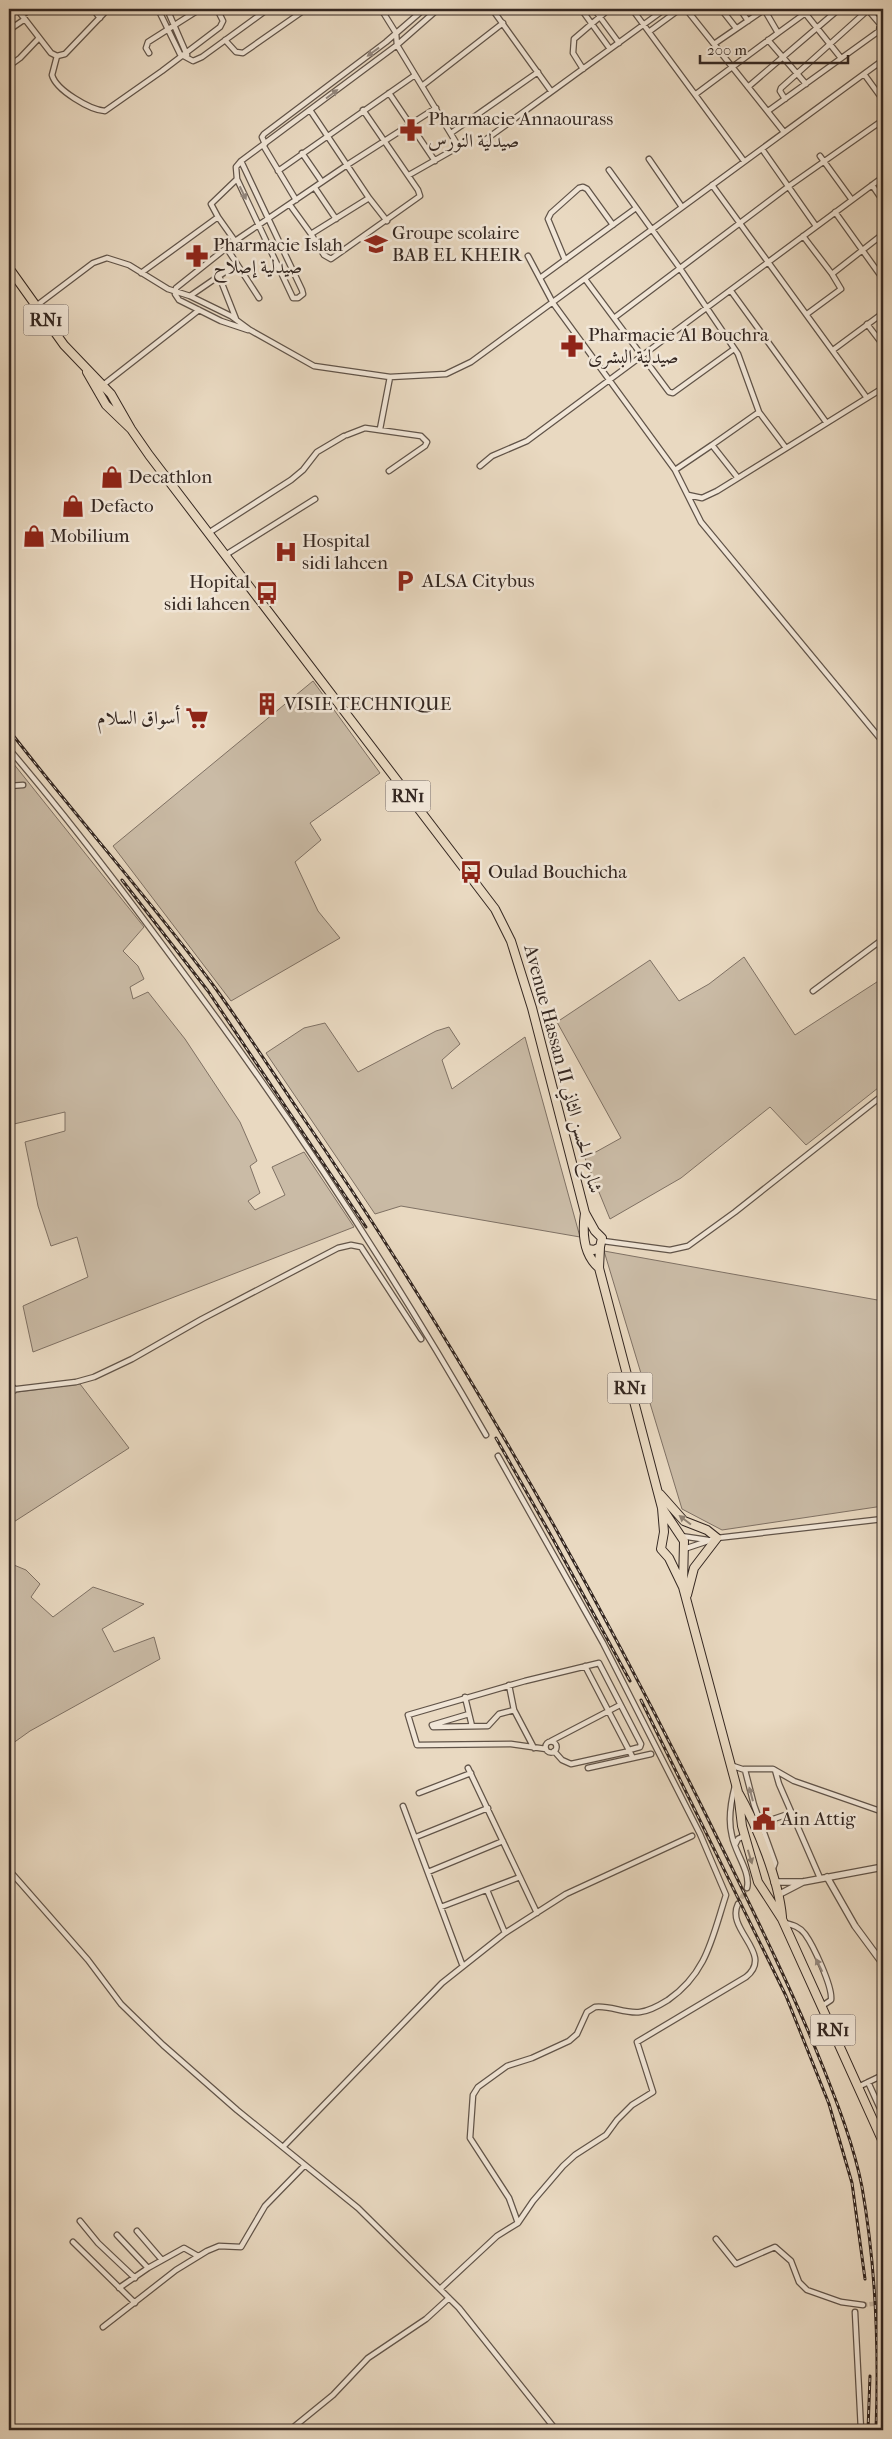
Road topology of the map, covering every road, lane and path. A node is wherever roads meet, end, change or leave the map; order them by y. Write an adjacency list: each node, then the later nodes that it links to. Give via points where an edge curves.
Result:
1 (17, 9): 30 (street)
2 (31, 9): 30 (street)
3 (93, 9): 31 (street)
4 (108, 9): 31 (street)
5 (158, 9): 37 (street)
6 (167, 9): 36 (street)
7 (200, 9): 36 (street)
8 (217, 9): 52 (street, via 223,18 222,25)
9 (268, 9): 45 (street)
10 (304, 9): 45 (street, via 241,54)
11 (381, 9): 42 (street)
12 (424, 9): 42 (street)
13 (438, 9): 50 (street)
14 (492, 9): 33 (street)
15 (581, 9): 34 (street)
16 (594, 9): 29 (street)
17 (609, 9): 29 (street)
18 (632, 9): 35 (street)
19 (665, 9): 35 (street)
20 (680, 9): 41 (street)
21 (686, 9): 49 (street)
22 (721, 9): 38 (street)
23 (740, 9): 32 (street)
24 (765, 9): 32 (street); 43 (street)
25 (811, 9): 28 (street)
26 (839, 9): 39 (street)
27 (868, 9): 48 (street); 57 (street, via 880,24 880,29)
28 (805, 13): 39 (street); 43 (street)
29 (600, 16): 34 (street); 47 (street)
30 (23, 17): 40 (street); 44 (street)
31 (100, 18): 54 (street, via 65,54)
32 (748, 21): 38 (street)
33 (503, 23): 63 (street); 68 (street)
34 (591, 23): 51 (street); 62 (street, via 577,34 573,42 573,53)
35 (643, 24): 41 (street); 47 (street)
36 (175, 25): 37 (street); 52 (street)
37 (168, 28): 53 (street, via 147,44); 55 (street)
38 (736, 28): 49 (street)
39 (818, 28): 48 (street); 56 (street)
40 (9, 30)
41 (650, 31): 72 (street)
42 (396, 33): 50 (street); 79 (street, one-way to 79)
43 (778, 33): 46 (street)
44 (39, 38): 54 (street); 60 (street)
45 (225, 40): 58 (street, via 197,60)
46 (768, 40): 56 (street); 61 (street)
47 (618, 42): 51 (street)
48 (830, 43): 57 (street); 64 (street)
49 (714, 44): 61 (street)
50 (397, 45): 65 (street); 76 (street, one-way to 50)
51 (610, 49): 62 (street)
52 (187, 52): 55 (street); 58 (street)
53 (149, 53)
54 (57, 56): 55 (street, via 52,75 57,86 105,111)
55 (182, 56): 58 (street)
56 (784, 58): 64 (street); 69 (street)
57 (841, 58): 67 (street)
58 (187, 59)
59 (883, 60): 66 (street)
60 (9, 66)
61 (731, 66): 69 (street); 72 (street)
62 (582, 69): 70 (street)
63 (538, 72): 70 (street); 84 (street)
64 (796, 73): 67 (street); 73 (street, via 780,89)
65 (415, 74): 68 (street); 71 (street)
66 (864, 74): 74 (street); 83 (street)
67 (806, 84): 73 (street)
68 (422, 86): 75 (street)
69 (748, 87): 78 (street)
70 (551, 91): 87 (street)
71 (389, 92): 77 (street); 82 (street)
72 (696, 94): 95 (street)
73 (785, 99): 78 (street)
74 (883, 100)
75 (436, 108): 82 (street); 84 (street)
76 (310, 110): 81 (street); 85 (street)
77 (363, 110): 85 (street); 86 (street)
78 (768, 111): 83 (street)
79 (288, 116): 81 (street); 88 (street, via 262,135)
80 (883, 120): 96 (street)
81 (293, 123): 88 (street)
82 (410, 124): 86 (street); 94 (street)
83 (784, 132): 89 (street)
84 (451, 133): 94 (street, via 456,147)
85 (327, 135): 90 (street); 97 (street)
86 (384, 141): 97 (street); 100 (street)
87 (481, 143)
88 (264, 145): 93 (street); 99 (street)
89 (762, 148): 95 (street); 106 (street)
90 (302, 153): 99 (street); 103 (street)
91 (820, 156): 96 (street)
92 (649, 159): 113 (street)
93 (241, 161): 102 (street, via 235,170); 117 (street)
94 (434, 161): 100 (street)
95 (744, 161): 105 (street)
96 (824, 162): 106 (street); 110 (street)
97 (347, 165): 103 (street); 108 (street)
98 (609, 170): 114 (street)
99 (278, 171): 109 (street)
100 (409, 176): 119 (street, via 420,196)
101 (883, 177): 104 (street)
102 (237, 179): 116 (street, via 211,204); 120 (street, one-way to 120)
103 (322, 182): 107 (street)
104 (872, 185): 110 (street); 111 (street)
105 (712, 186): 113 (street); 122 (street)
106 (789, 186): 122 (street); 123 (street)
107 (315, 188): 109 (street); 118 (street)
108 (369, 198): 118 (street); 119 (street)
109 (296, 200): 112 (street)
110 (852, 200): 115 (street)
111 (883, 201)
112 (290, 204): 117 (street); 125 (street)
113 (682, 207): 124 (street)
114 (636, 208): 121 (street); 124 (street)
115 (836, 212): 123 (street); 130 (street)
116 (218, 217): 128 (street); 137 (street)
117 (268, 219): 120 (street); 120 (street, via 302,290 301,297 293,298)
118 (336, 219): 125 (street)
119 (387, 220): 125 (street, via 331,259 326,257)
120 (259, 225): 128 (street)
121 (613, 225): 132 (street); 132 (street, via 587,189 579,188 548,219)
122 (740, 225): 133 (street); 135 (street)
123 (816, 226): 127 (street)
124 (652, 229): 135 (street); 141 (street)
125 (311, 234)
126 (883, 234): 130 (street)
127 (803, 236): 133 (street); 138 (street)
128 (235, 241): 129 (street)
129 (226, 247): 134 (street); 143 (street, via 181,282)
130 (862, 250): 138 (street); 142 (street)
131 (528, 256): 140 (street)
132 (565, 260): 140 (street)
133 (769, 263): 144 (street); 152 (street)
134 (237, 264): 139 (street); 146 (street)
135 (679, 267): 149 (street); 153 (street)
136 (9, 268): 148 (main road, RN1)
137 (141, 272): 143 (street); 148 (street, via 117,260 102,259)
138 (832, 274): 152 (street, via 841,288)
139 (219, 276): 145 (street); 154 (street)
140 (540, 278): 147 (street)
141 (585, 279): 147 (street); 153 (street)
142 (883, 279)
143 (175, 291): 145 (street); 150 (street, via 179,300)
144 (731, 291): 149 (street); 172 (street)
145 (190, 296): 154 (street)
146 (260, 298)
147 (553, 303): 163 (street, via 453,372 427,377); 164 (street)
148 (36, 306): 162 (main road, RN1)
149 (707, 308): 159 (street); 161 (street)
150 (199, 310): 156 (street); 165 (street)
151 (883, 313): 155 (street)
152 (807, 314): 160 (street)
153 (614, 318): 161 (street)
154 (236, 319): 156 (street)
155 (867, 324): 157 (street); 160 (street)
156 (250, 330): 163 (street, via 314,366)
157 (881, 338): 158 (street)
158 (883, 345)
159 (734, 349): 161 (street, via 671,393); 171 (street, via 742,361)
160 (833, 350): 168 (street)
161 (641, 356): 164 (street)
162 (86, 370): 165 (main road, RN1); 167 (main road, RN1)
163 (390, 377): 174 (street)
164 (609, 380): 177 (street, via 527,442 492,456); 178 (street)
165 (103, 385): 167 (main road); 169 (main road, RN1)
166 (883, 388): 168 (street)
167 (96, 390): 170 (main road, RN1)
168 (866, 398): 172 (street)
169 (116, 404): 170 (main road); 173 (main road, Avenue Hassan II شارع الحسن الثاني / RN1)
170 (108, 408): 173 (main road, Avenue Hassan II شارع الحسن الثاني / RN1)
171 (759, 412): 175 (street); 176 (street)
172 (826, 422): 176 (street)
173 (131, 429): 183 (main road, Avenue Hassan II شارع الحسن الثاني / RN1)
174 (380, 430): 179 (street, via 421,436 427,442); 183 (street, via 363,428 317,452 291,480)
175 (712, 444): 178 (street); 180 (street)
176 (786, 448): 180 (street)
177 (480, 466)
178 (674, 470): 181 (street)
179 (389, 471)
180 (738, 478): 181 (street, via 702,498)
181 (688, 495): 185 (street, via 694,512 707,530)
182 (316, 499): 184 (street)
183 (210, 532): 184 (main road, Avenue Hassan II شارع الحسن الثاني / RN1)
184 (227, 554): 192 (main road, Avenue Hassan II شارع الحسن الثاني / RN1, via 500,918 532,1008)
185 (883, 742)
186 (9, 749): 202 (street, via 133,904 268,1089 395,1284)
187 (23, 784): 188 (street)
188 (9, 786)
189 (883, 939): 190 (street)
190 (813, 991)
191 (883, 1095): 195 (street, via 688,1246 670,1250)
192 (585, 1213): 193 (main road, Avenue Hassan II شارع الحسن الثاني / RN1); 194 (main road, Avenue Hassan II شارع الحسن الثاني / RN1)
193 (595, 1231): 194 (main road); 195 (main road, via 602,1236)
194 (585, 1234): 196 (main road, via 584,1242)
195 (601, 1244): 196 (main road, via 594,1250); 197 (main road, RN1)
196 (588, 1249): 197 (main road, RN1)
197 (599, 1268): 204 (main road, RN1)
198 (421, 1339): 201 (street, via 361,1248 351,1245 323,1256 94,1377 80,1382)
199 (9, 1382): 201 (street)
200 (9, 1390): 201 (street)
201 (15, 1390)
202 (486, 1436)
203 (498, 1456): 275 (street, via 603,1643 700,1834 726,1895 702,1966 677,1993 653,2009 642,2012 595,2006 587,2012 577,2034 569,2041 507,2066 475,2090 470,2138 509,2198)
204 (658, 1492): 205 (main road, RN1); 209 (main road, one-way to 204, via 681,1519)
205 (662, 1508): 207 (main road, RN1); 208 (main road, RN1)
206 (883, 1519): 209 (street)
207 (680, 1535): 208 (main road, via 670,1533); 210 (street); 211 (main road, via 684,1541)
208 (663, 1538): 212 (main road, via 661,1546)
209 (717, 1538): 210 (street); 214 (main road, via 694,1568)
210 (708, 1540): 211 (street)
211 (683, 1551): 212 (main road, via 676,1557); 213 (main road, RN1)
212 (667, 1556): 213 (main road, RN1)
213 (683, 1587): 214 (main road, RN1)
214 (686, 1599): 230 (main road, RN1)
215 (586, 1666): 216 (street); 218 (street, via 600,1663); 220 (street)
216 (509, 1685): 217 (street); 219 (street)
217 (465, 1697): 221 (street); 224 (street, via 408,1715 417,1745 511,1744)
218 (620, 1705): 220 (street); 226 (street, via 641,1744)
219 (514, 1710): 222 (street, via 499,1714 488,1726); 224 (street)
220 (608, 1710): 223 (street); 226 (street)
221 (469, 1714): 222 (street); 222 (street, via 432,1725)
222 (472, 1726)
223 (551, 1741): 225 (street, via 546,1744); 227 (street, via 556,1746)
224 (534, 1748): 225 (street)
225 (546, 1750): 227 (street)
226 (629, 1750): 227 (street, via 571,1764); 229 (street)
227 (554, 1751)
228 (651, 1754): 229 (street)
229 (633, 1758): 231 (street)
230 (730, 1765): 232 (street); 234 (main road, RN1)
231 (588, 1768)
232 (744, 1769): 233 (street, via 767,1767); 241 (street, one-way to 232)
233 (775, 1770): 239 (street, via 794,1781); 240 (street)
234 (736, 1783): 235 (main road, RN1); 246 (street, via 731,1828)
235 (738, 1792): 241 (main road, RN1); 242 (main road, RN1)
236 (420, 1794): 238 (street, via 470,1770)
237 (403, 1806): 244 (street)
238 (488, 1808): 244 (street); 245 (street)
239 (883, 1812)
240 (791, 1813): 241 (street); 252 (street)
241 (759, 1825): 242 (main road, via 748,1824); 254 (main road, RN1)
242 (743, 1833): 246 (street); 256 (main road, RN1, one-way to 256)
243 (692, 1836): 261 (street, via 574,1890)
244 (416, 1837): 249 (street)
245 (504, 1841): 249 (street); 250 (street)
246 (735, 1845): 255 (street, via 748,1880)
247 (883, 1867): 251 (street)
248 (9, 1870): 272 (street, via 88,1960 121,2004 177,2058)
249 (428, 1872): 260 (street)
250 (520, 1877): 257 (street); 261 (street)
251 (827, 1877): 252 (street); 265 (street, via 855,1926)
252 (820, 1878): 253 (street)
253 (803, 1882): 254 (street); 258 (street)
254 (774, 1883): 256 (main road, via 768,1891); 258 (main road, RN1)
255 (747, 1888)
256 (761, 1888): 262 (main road, RN1)
257 (487, 1890): 260 (street); 263 (street)
258 (778, 1894): 262 (main road, RN1)
259 (738, 1904): 275 (street, via 736,1916 756,1957 754,1969 637,2042 653,2092 632,2105 606,2136 563,2166)
260 (441, 1907): 264 (street)
261 (537, 1913): 263 (street)
262 (783, 1921): 266 (main road, RN1); 266 (street, one-way to 262, via 831,2000 830,1987 805,1935 794,1925)
263 (505, 1933): 264 (street)
264 (462, 1964): 272 (street)
265 (883, 1964)
266 (822, 2006): 269 (main road, RN1)
267 (883, 2075): 268 (street)
268 (868, 2082): 269 (street); 270 (street)
269 (858, 2086): 271 (main road, RN1)
270 (883, 2115)
271 (883, 2142)
272 (283, 2147): 273 (street)
273 (304, 2166): 280 (street, via 265,2206 241,2247 219,2246); 285 (street, via 358,2208)
274 (80, 2221): 283 (street)
275 (518, 2223): 285 (street, via 497,2236)
276 (136, 2231): 281 (street)
277 (117, 2236): 282 (street)
278 (716, 2239): 288 (street, via 736,2264 775,2247 788,2257 800,2284 807,2290 841,2302)
279 (73, 2242): 284 (street)
280 (198, 2256): 281 (street, via 184,2248); 287 (street)
281 (162, 2260): 282 (street)
282 (148, 2268): 283 (street)
283 (135, 2278): 284 (street)
284 (120, 2288): 287 (street)
285 (440, 2289): 286 (street)
286 (449, 2298): 292 (street, via 426,2319 368,2358 333,2395); 293 (street)
287 (135, 2303): 290 (street)
288 (863, 2305)
289 (855, 2312): 294 (street)
290 (103, 2327)
291 (883, 2394): 295 (street)
292 (290, 2430)
293 (556, 2430)
294 (861, 2430)
295 (882, 2430)

